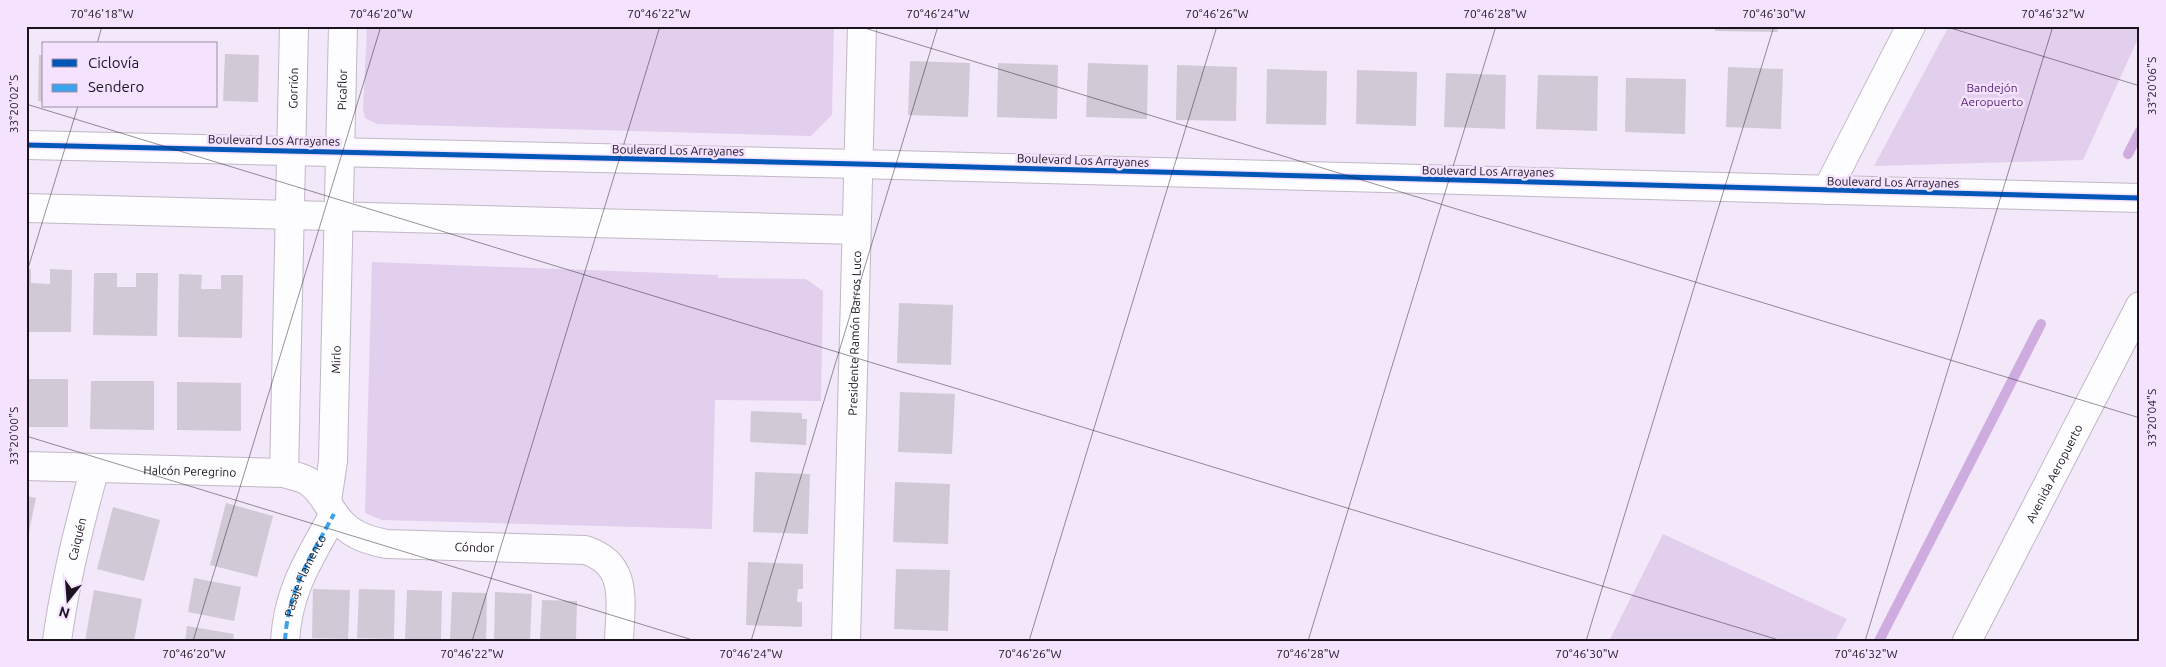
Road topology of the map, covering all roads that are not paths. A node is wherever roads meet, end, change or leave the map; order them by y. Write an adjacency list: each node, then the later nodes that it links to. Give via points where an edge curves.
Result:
1 (294, 26): 6 (street, Gorrión)
2 (343, 26): 7 (street, Picaflor)
3 (862, 26): 8 (street, Presidente Ramón Barros Luco)
4 (1911, 26): 9 (street)
5 (26, 145): 6 (street, Boulevard Los Arrayanes)
6 (291, 151): 7 (street, Boulevard Los Arrayanes); 12 (street, Gorrión)
7 (340, 152): 8 (street, Boulevard Los Arrayanes); 13 (street, Picaflor)
8 (858, 164): 9 (street, Boulevard Los Arrayanes); 14 (street, Presidente Ramón Barros Luco)
9 (1827, 190): 10 (street, Boulevard Los Arrayanes)
10 (2140, 198)
11 (26, 208): 12 (street)
12 (289, 215): 13 (street); 18 (street)
13 (338, 217): 14 (street); 19 (street, Mirlo)
14 (856, 230): 23 (street, Presidente Ramón Barros Luco)
15 (2140, 306): 24 (street, Avenida Aeropuerto)
16 (26, 466): 17 (street, Halcón Peregrino)
17 (95, 468): 18 (street, Halcón Peregrino); 20 (street, Caiquén, via 77,533)
18 (284, 473): 19 (street, Cóndor, via 307,480)
19 (330, 507): 21 (street, Pasaje Flamenco, via 299,576 291,601); 22 (street, Cóndor, via 355,534 387,544 585,550 597,554 608,561 618,578)
20 (57, 641)
21 (285, 641)
22 (619, 641)
23 (846, 641)
24 (1967, 641)

